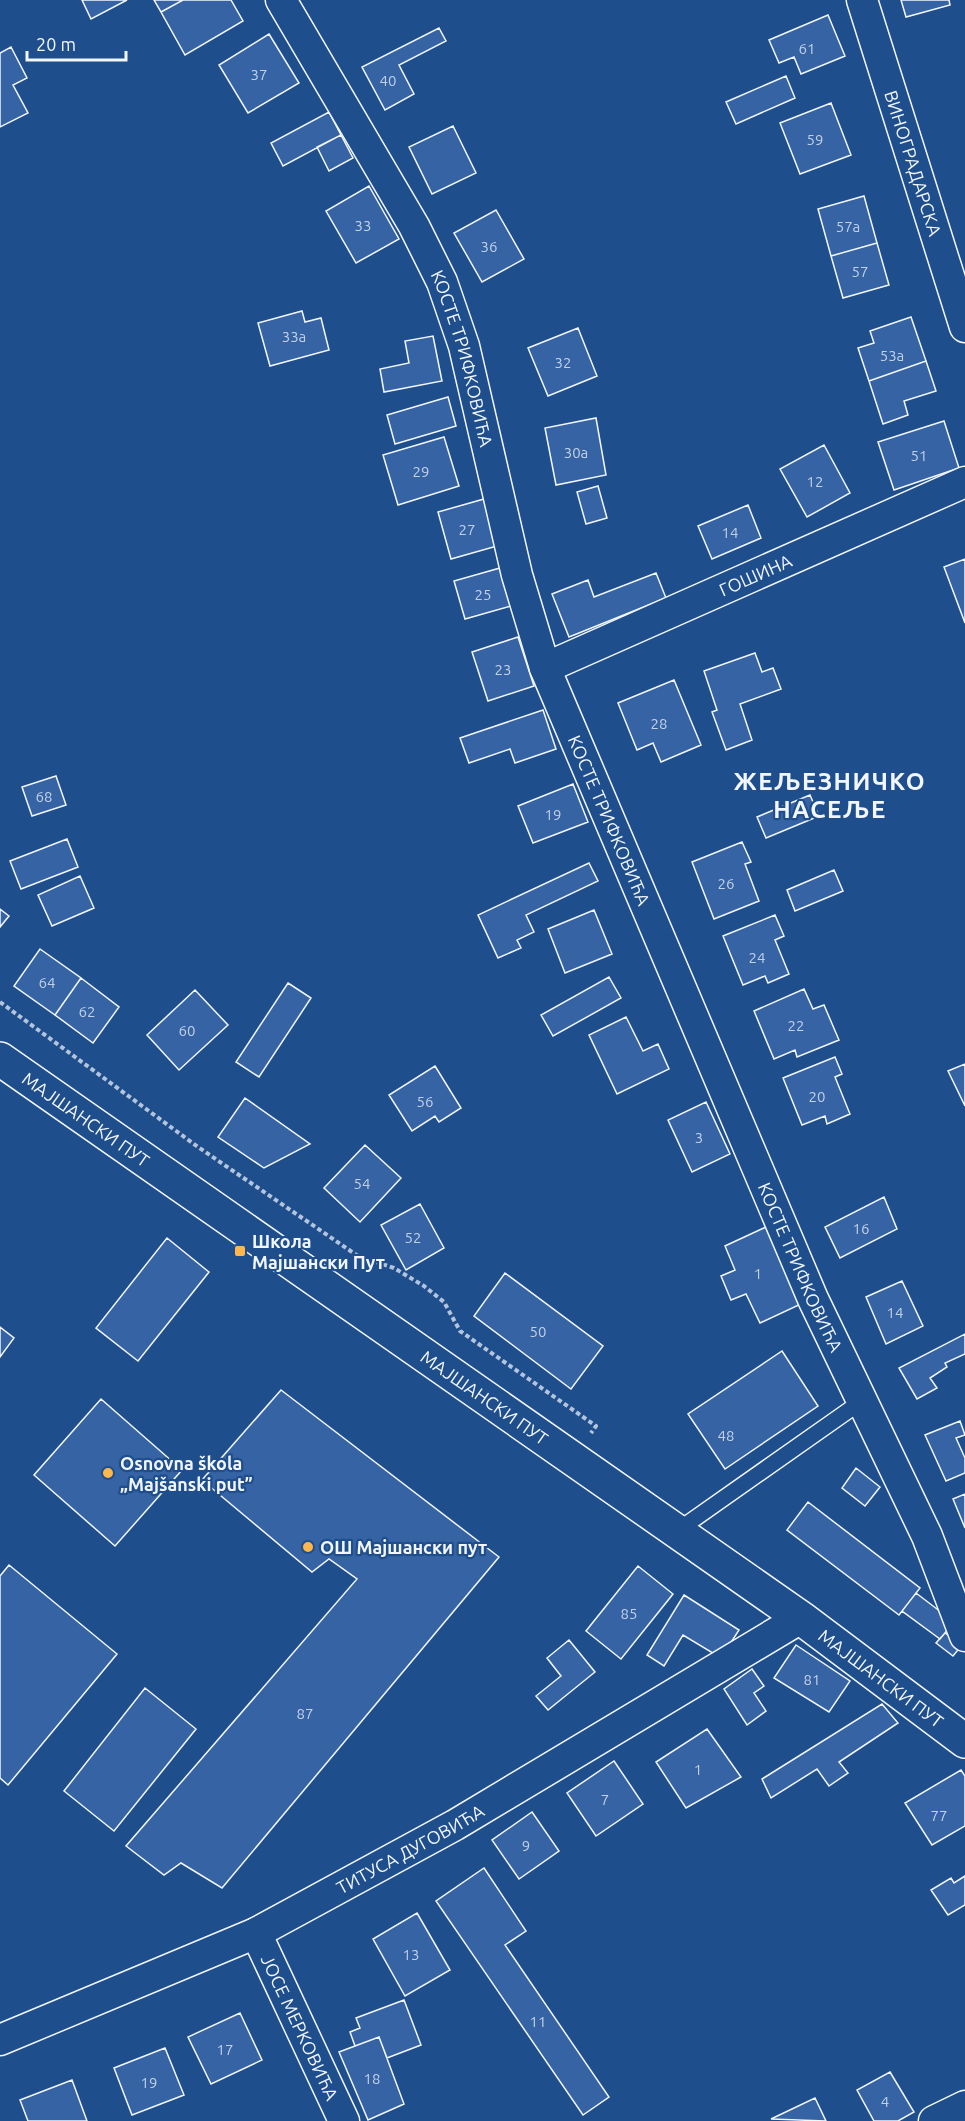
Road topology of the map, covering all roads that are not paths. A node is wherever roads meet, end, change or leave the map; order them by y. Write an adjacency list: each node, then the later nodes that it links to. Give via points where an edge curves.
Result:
1 (281, 0): 5 (street, КОСТЕ ТРИФКОВИЋА, via 414,226 442,282 464,346 517,575)
2 (862, 0): 3 (street, ВИНОГРАДАРСКА)
3 (965, 327)
4 (965, 482): 5 (street, ГОШИНА)
5 (545, 668): 7 (street, КОСТЕ ТРИФКОВИЋА, via 813,1299)
6 (0, 1059): 8 (street, МАЈШАНСКИ ПУТ)
7 (862, 1401): 8 (lane); 10 (street, КОСТЕ ТРИФКОВИЋА, via 927,1536)
8 (677, 1531): 9 (street, МАЈШАНСКИ ПУТ)
9 (801, 1618): 11 (street, МАЈШАНСКИ ПУТ); 12 (street, ТИТУСА ДУГОВИЋА, via 455,1825)
10 (965, 1635)
11 (965, 1741)
12 (256, 1933): 13 (street, ТИТУСА ДУГОВИЋА); 15 (street, ЈОСЕ МЕРКОВИЋА)
13 (0, 2040)
14 (965, 2106): 16 (street)
15 (344, 2121)
16 (934, 2121)

